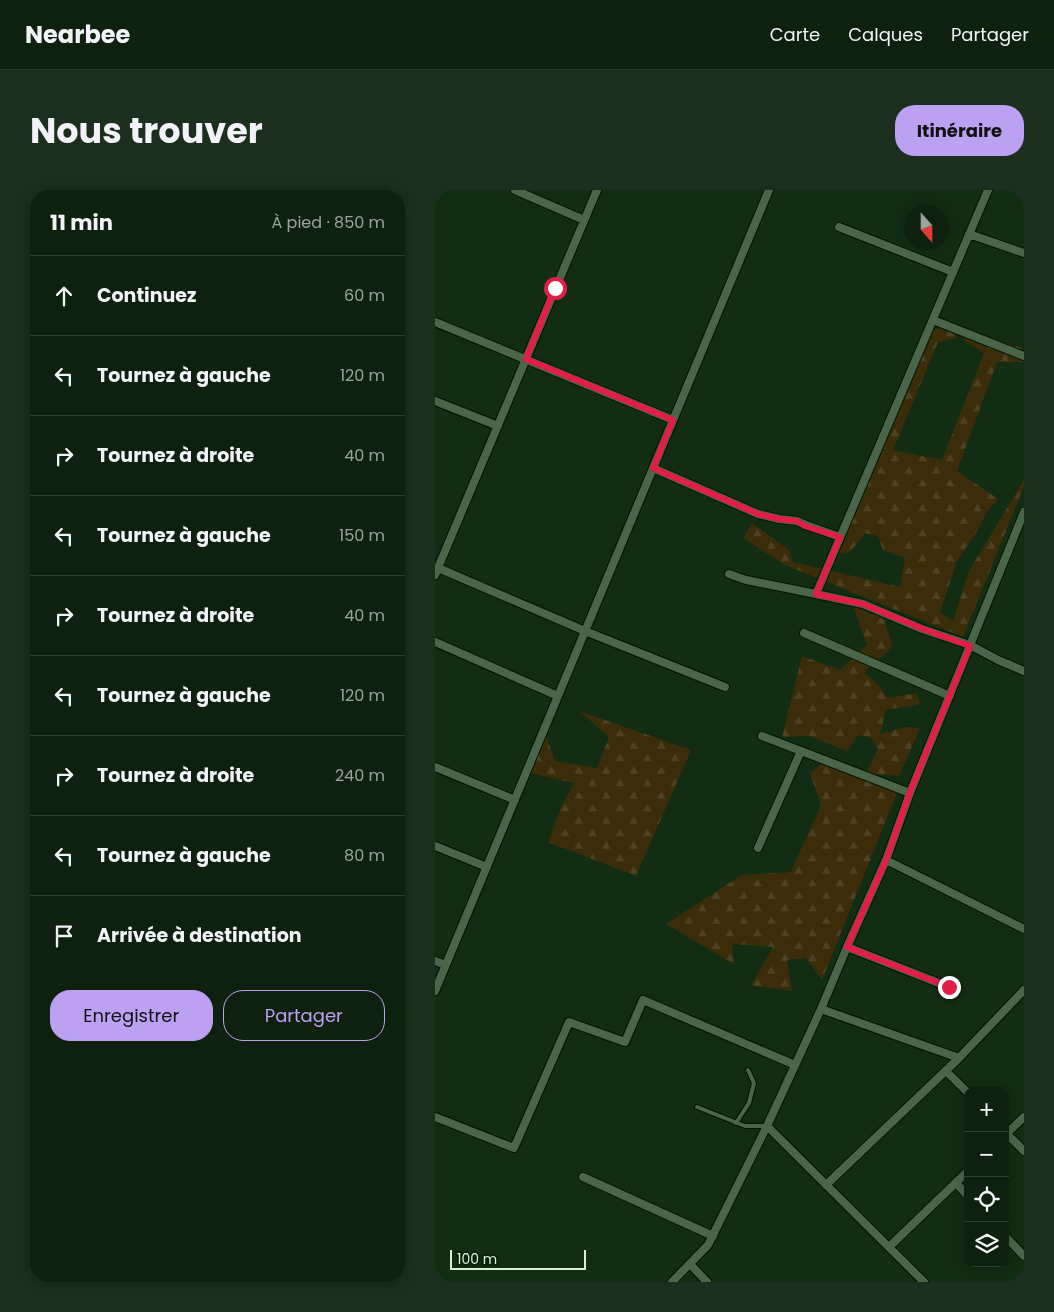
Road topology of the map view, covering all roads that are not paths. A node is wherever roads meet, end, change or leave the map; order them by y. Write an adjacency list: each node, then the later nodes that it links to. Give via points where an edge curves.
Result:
1 (515, 190): 5 (street)
2 (597, 190): 5 (street)
3 (769, 190): 15 (street)
4 (988, 190): 7 (street)
5 (584, 220): 13 (street)
6 (839, 227): 9 (street)
7 (969, 234): 8 (street); 9 (street)
8 (1024, 253)
9 (953, 272): 10 (street)
10 (933, 320): 12 (street); 19 (street)
11 (435, 322): 13 (street)
12 (1024, 356)
13 (526, 359): 15 (street); 16 (street)
14 (435, 401): 16 (street)
15 (673, 420): 17 (street)
16 (498, 426): 20 (street)
17 (653, 468): 19 (street, via 758,514 797,521); 23 (street)
18 (1024, 512): 26 (street)
19 (840, 537): 22 (street)
20 (437, 572): 23 (street)
21 (729, 574): 22 (street)
22 (816, 594): 26 (street, via 863,604)
23 (585, 631): 28 (street); 29 (street)
24 (804, 633): 30 (street)
25 (435, 642): 29 (street)
26 (970, 646): 27 (street); 30 (street)
27 (1024, 671)
28 (725, 687)
29 (558, 696): 35 (street)
30 (950, 696): 34 (street)
31 (763, 736): 32 (street)
32 (801, 751): 34 (street); 37 (street)
33 (435, 767): 35 (street)
34 (910, 792): 38 (street)
35 (515, 800): 39 (street)
36 (435, 846): 39 (street)
37 (758, 848)
38 (886, 860): 40 (street); 41 (street)
39 (487, 866): 43 (street)
40 (1024, 929)
41 (847, 947): 44 (street); 47 (street)
42 (435, 961): 43 (street)
43 (446, 965): 46 (street)
44 (949, 987)
45 (1024, 990): 48 (street)
46 (435, 991)
47 (821, 1009): 48 (street); 49 (street)
48 (959, 1058): 51 (street)
49 (795, 1065): 54 (street, via 643,1000 625,1042 569,1022 514,1148); 57 (street)
50 (748, 1070): 56 (lane, via 753,1083 749,1103)
51 (946, 1071): 52 (street); 64 (street)
52 (964, 1089)
53 (697, 1107): 56 (lane)
54 (435, 1117)
55 (1024, 1118): 58 (street)
56 (736, 1122): 57 (lane, via 745,1126)
57 (767, 1126): 64 (street); 66 (street)
58 (1008, 1132)
59 (1009, 1137): 60 (street)
60 (1024, 1151)
61 (964, 1175): 63 (street)
62 (583, 1177): 66 (street)
63 (956, 1183): 65 (street); 68 (street)
64 (826, 1185): 68 (street)
65 (964, 1192)
66 (713, 1236): 70 (street)
67 (1009, 1240): 69 (street)
68 (889, 1247): 73 (street)
69 (1024, 1256)
70 (690, 1264): 71 (street); 72 (street)
71 (672, 1282)
72 (707, 1282)
73 (924, 1282)

